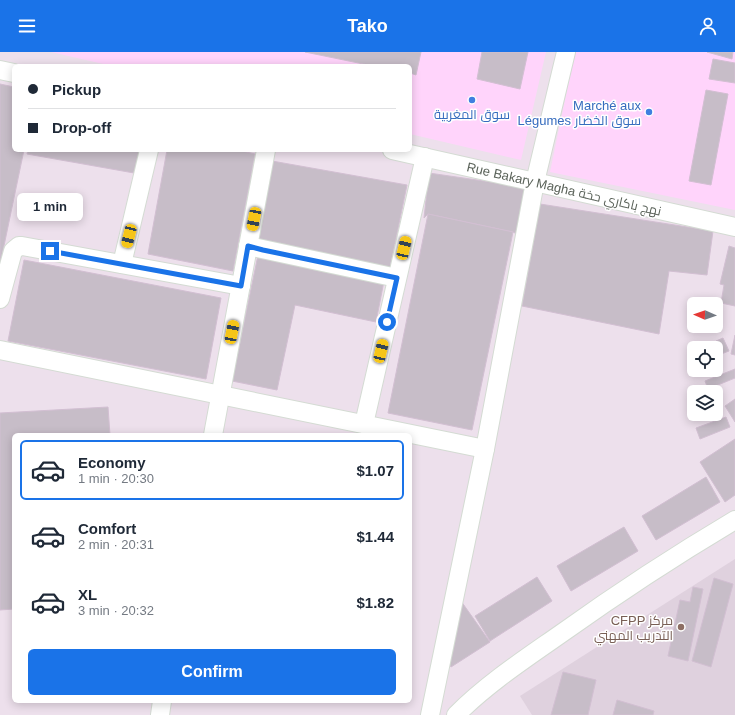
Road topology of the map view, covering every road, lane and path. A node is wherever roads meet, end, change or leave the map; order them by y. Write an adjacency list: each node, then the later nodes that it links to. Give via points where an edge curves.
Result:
1 (566, 52): 8 (street)
2 (0, 70): 3 (street)
3 (12, 73)
4 (150, 152): 11 (street)
5 (266, 152): 10 (street)
6 (401, 152): 7 (street, Rue Bakary Magha نهج باكاري حخة)
7 (425, 157): 8 (street, Rue Bakary Magha نهج باكاري حخة); 12 (street)
8 (535, 182): 9 (street, Rue Bakary Magha نهج باكاري حخة); 21 (street)
9 (735, 228)
10 (248, 246): 12 (street); 13 (street)
11 (122, 264): 13 (street); 14 (street, via 19,246 13,252)
12 (397, 278): 17 (street)
13 (241, 286): 16 (street)
14 (0, 299)
15 (0, 350): 16 (street)
16 (220, 395): 17 (street); 18 (street)
17 (364, 424): 19 (street)
18 (212, 433)
19 (408, 433)
20 (412, 434): 21 (street)
21 (485, 449): 25 (street)
22 (735, 520): 26 (street, via 700,540 603,605 500,677)
23 (162, 703): 24 (street)
24 (160, 715)
25 (430, 715)
26 (456, 715)

